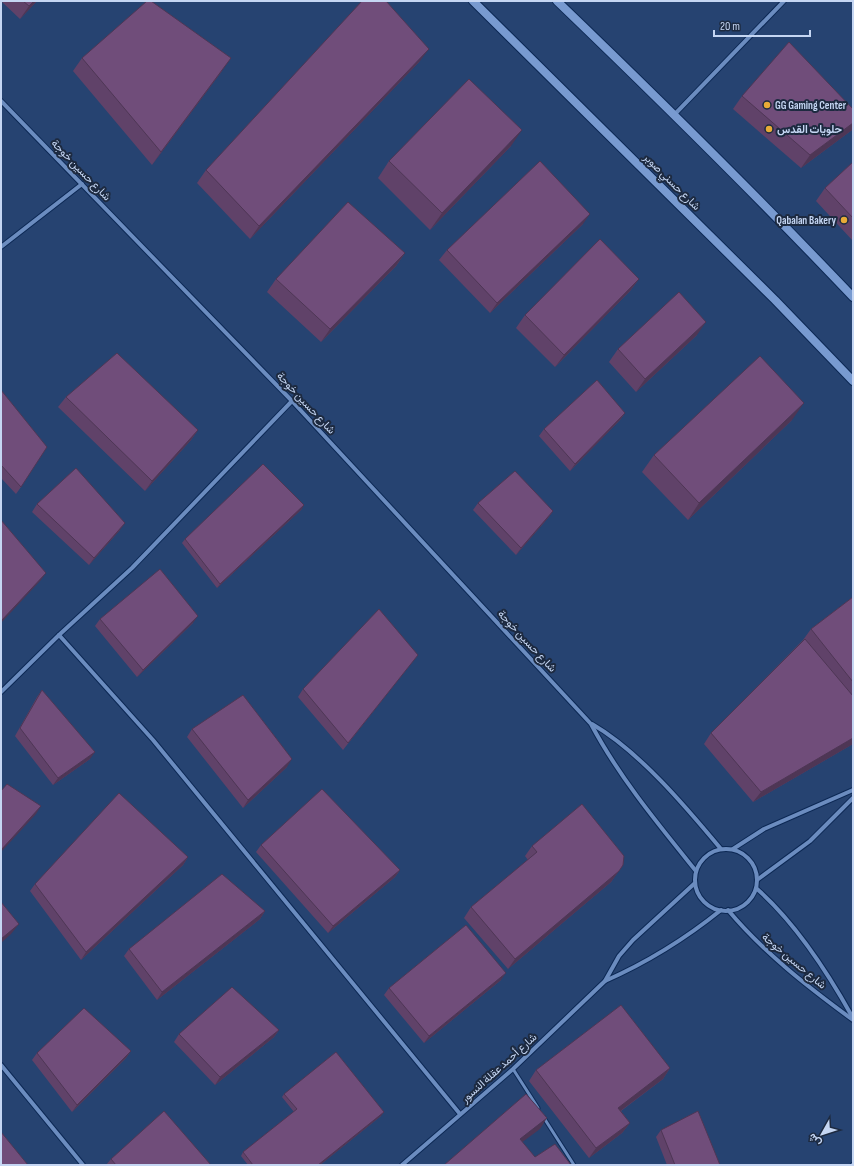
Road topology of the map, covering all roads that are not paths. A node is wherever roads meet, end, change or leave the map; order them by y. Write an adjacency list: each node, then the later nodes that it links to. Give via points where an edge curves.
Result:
1 (473, 1): 9 (main road, شارع حسني صوبر, via 747,272)
2 (557, 1): 5 (main road)
3 (784, 1): 5 (street)
4 (1, 102): 6 (street, شارع حسين خوجة)
5 (675, 114): 8 (main road)
6 (82, 184): 7 (street); 10 (street, شارع حسين خوجة)
7 (1, 247)
8 (853, 297)
9 (853, 381)
10 (292, 402): 11 (street, via 132,568); 13 (street, شارع حسين خوجة)
11 (59, 635): 12 (street); 28 (street, via 153,740)
12 (1, 692)
13 (591, 724): 16 (street, شارع حسين خوجة, via 628,749); 18 (street, شارع حسين خوجة, via 632,789)
14 (853, 790): 17 (street, via 764,829)
15 (853, 798): 19 (street, via 810,840)
16 (722, 849): 17 (street); 18 (street, via 710,853 702,860)
17 (733, 849): 19 (street, via 750,861)
18 (696, 871): 20 (street)
19 (757, 880): 21 (street)
20 (695, 883): 22 (street, via 704,901); 24 (street, شارع أحمد عقلة النسور, via 633,940 619,956)
21 (756, 888): 23 (street, via 745,904); 25 (street, شارع حسين خوجة, via 772,902 814,955)
22 (721, 910): 23 (street); 24 (street, شارع أحمد عقلة النسور, via 673,946)
23 (728, 910): 25 (street, شارع حسين خوجة, via 744,930 788,970)
24 (605, 981): 27 (street, شارع أحمد عقلة النسور)
25 (853, 1019)
26 (1, 1065): 29 (street)
27 (513, 1069): 28 (street, شارع أحمد عقلة النسور); 31 (lane)
28 (460, 1114): 30 (street, شارع أحمد عقلة النسور)
29 (83, 1165)
30 (402, 1165)
31 (574, 1165)

